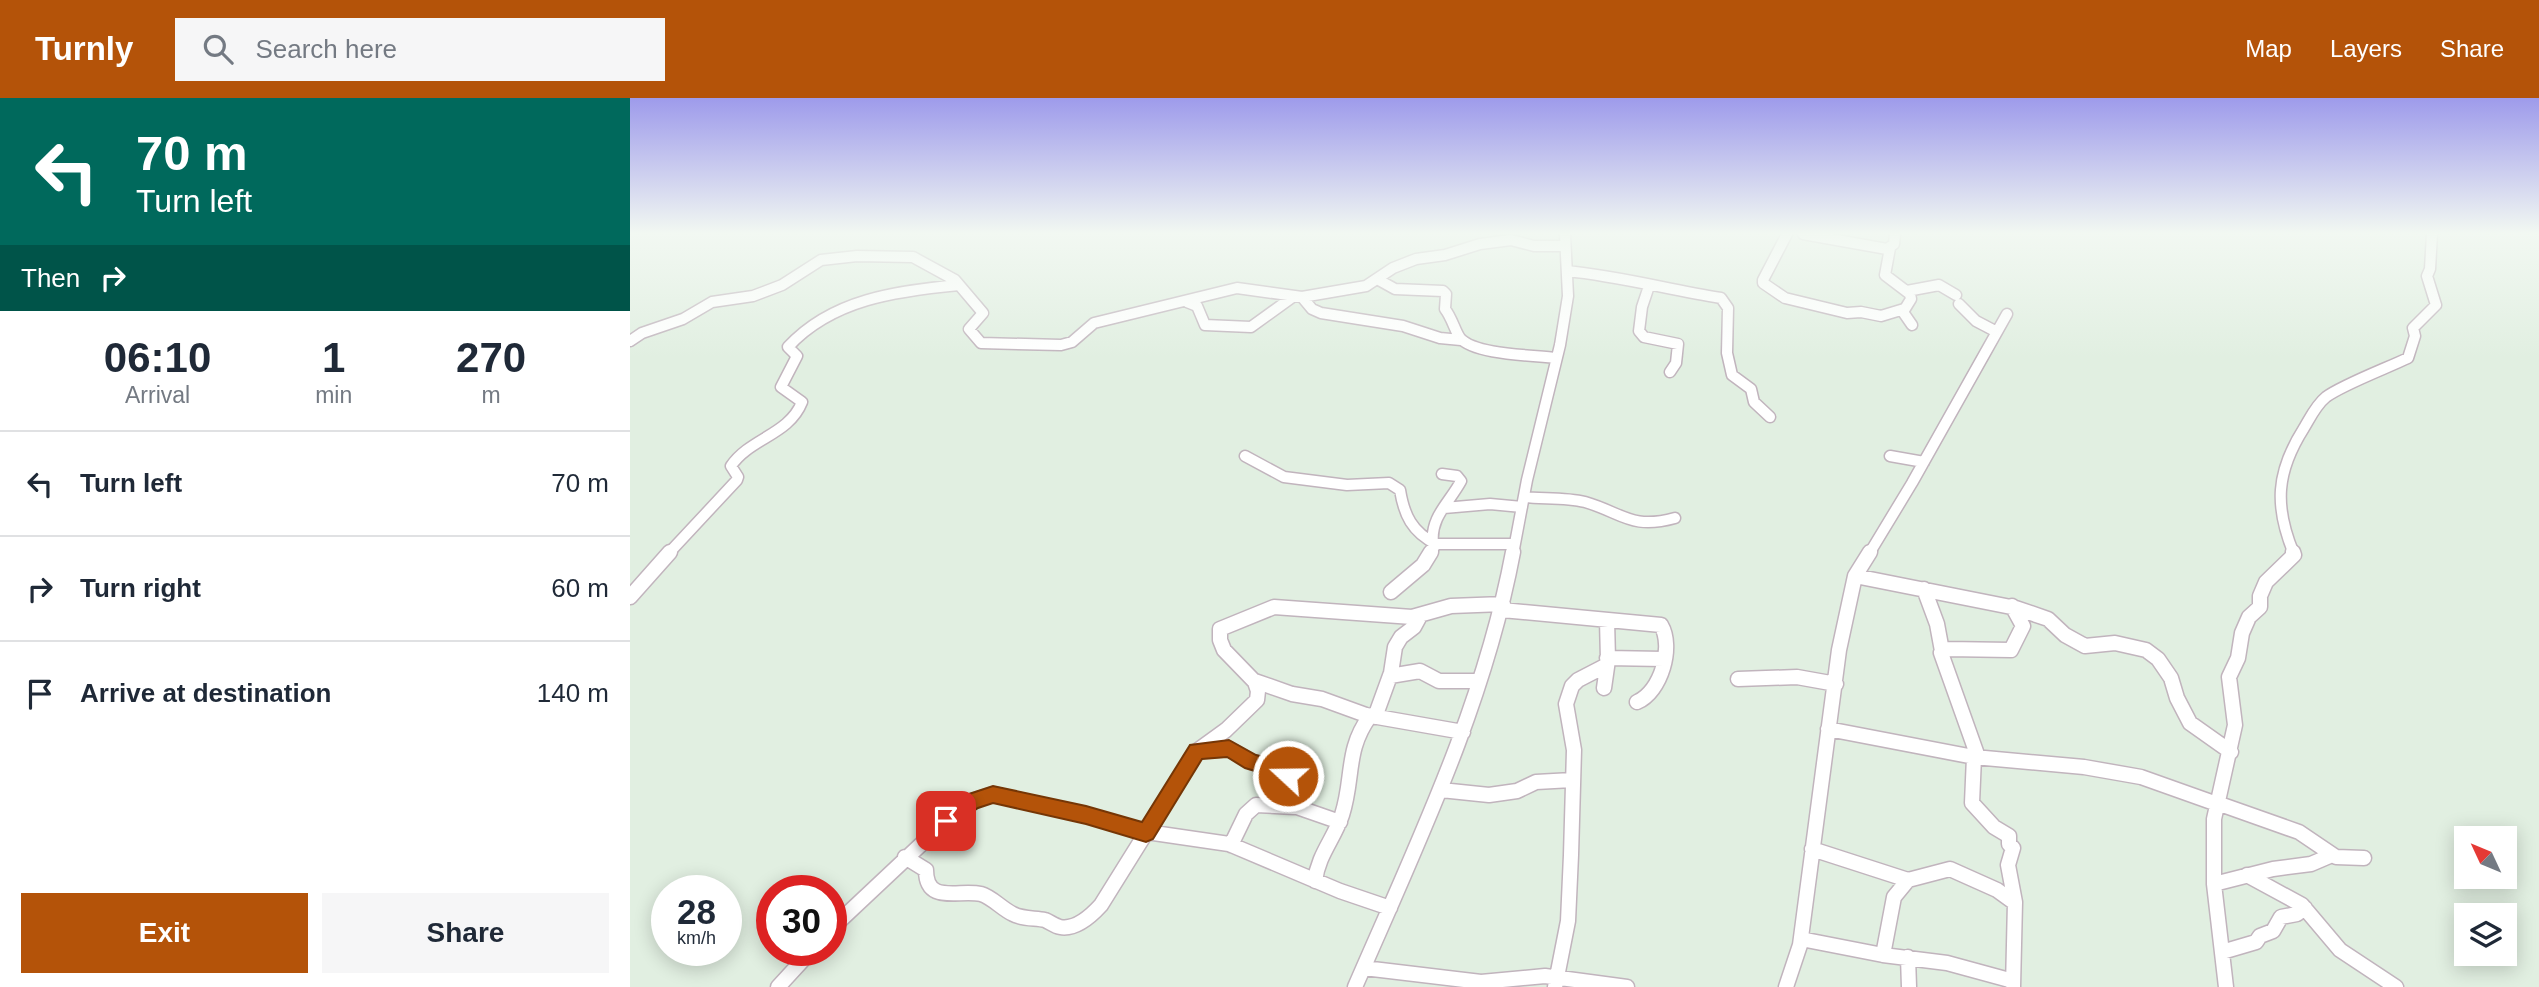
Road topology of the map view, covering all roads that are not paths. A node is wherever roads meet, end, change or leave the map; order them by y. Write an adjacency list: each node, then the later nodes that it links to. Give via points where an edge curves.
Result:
1 (797, 275): 20 (street, via 760,295 712,302)
2 (949, 275): 10 (street)
3 (1384, 275): 9 (street)
4 (1567, 275): 21 (street)
5 (1607, 275): 11 (street)
6 (1765, 275): 15 (street, via 1763,283 1793,301 1881,316)
7 (1886, 275): 12 (street)
8 (2427, 275): 55 (street, via 2436,304 2413,328 2415,339 2408,358 2326,397 2284,465 2279,503 2294,555 2264,583 2260,607 2242,633 2229,677 2235,725)
9 (1377, 279): 13 (street, via 1355,290); 19 (street, via 1395,289 1443,291 1445,309)
10 (960, 285): 14 (street, via 983,313 969,329 981,343 997,346 1066,344 1094,323); 36 (street, via 867,299 822,318 793,341 788,348 796,357 781,387 802,402 793,419 740,453 731,467 737,481)
11 (1649, 286): 22 (street, via 1639,331 1644,337 1678,344); 23 (street, via 1721,298 1728,307 1727,353 1732,375 1750,388 1756,405)
12 (1907, 291): 15 (street, via 1911,299); 18 (street, via 1939,285 1976,321)
13 (1298, 296): 14 (street, via 1237,288); 14 (street, via 1247,327 1205,325 1197,306); 19 (street, via 1321,313)
14 (1187, 302)
15 (1904, 309): 17 (street)
16 (2007, 314): 18 (street)
17 (1912, 325)
18 (1997, 332): 26 (street)
19 (1461, 340): 21 (street, via 1486,350)
20 (630, 341)
21 (1556, 358): 28 (street)
22 (1670, 372)
23 (1770, 417)
24 (1245, 456): 31 (street, via 1284,477 1347,485 1390,483 1400,490 1404,514)
25 (1889, 456): 26 (street)
26 (1924, 462): 33 (street)
27 (1442, 474): 29 (street, via 1461,479)
28 (1523, 502): 29 (street); 30 (street, via 1584,502 1628,521 1656,523); 32 (street)
29 (1444, 508): 31 (street, via 1431,528)
30 (1675, 518)
31 (1435, 543): 32 (street); 35 (street, via 1423,565)
32 (1513, 544): 38 (street)
33 (1854, 576): 34 (street); 48 (street)
34 (1924, 589): 37 (street); 41 (street)
35 (1391, 592)
36 (630, 597)
37 (2012, 606): 41 (street, via 2023,626 2013,649); 55 (street, via 2048,619 2085,646 2115,643 2151,653 2171,678 2190,723)
38 (1502, 607): 39 (street, via 1451,606); 40 (street); 47 (street)
39 (1420, 615): 44 (street, via 1397,641); 46 (street, via 1264,609 1219,631 1234,664)
40 (1607, 620): 42 (street, via 1661,625 1666,636); 43 (street)
41 (1942, 651): 56 (street)
42 (1664, 659): 43 (street); 50 (street, via 1650,695)
43 (1607, 662): 49 (street); 57 (street, via 1584,675 1569,693 1566,710 1574,750)
44 (1390, 676): 47 (street, via 1416,670 1443,682); 51 (street)
45 (1738, 679): 48 (street, via 1797,677)
46 (1255, 681): 51 (street); 54 (street, via 1259,694 1252,707)
47 (1479, 681): 53 (street)
48 (1836, 684): 52 (street)
49 (1604, 688)
50 (1637, 702)
51 (1372, 716): 53 (street); 61 (street, via 1351,745)
52 (1828, 729): 56 (street); 64 (street)
53 (1463, 732): 58 (street)
54 (1197, 751): 60 (street, via 1229,748 1252,762 1281,769 1290,780 1287,797); 62 (street)
55 (2231, 752): 59 (street)
56 (1976, 757): 59 (street, via 2141,777); 72 (street, via 1972,803 2009,836)
57 (1572, 780): 58 (street, via 1536,782 1517,791 1489,795); 82 (street, via 1568,921)
58 (1441, 790): 73 (street)
59 (2217, 803): 65 (street, via 2299,832); 71 (street)
60 (1294, 807): 61 (street); 63 (street, via 1256,806 1246,814)
61 (1340, 822): 70 (street, via 1318,858)
62 (1146, 832): 63 (street); 66 (street, via 993,794 972,801); 66 (street, via 1101,905 1067,928 1014,915 981,894 954,895 930,888 926,870)
63 (1231, 845): 70 (street)
64 (1812, 849): 69 (street); 76 (street)
65 (2332, 855): 67 (street); 68 (street, via 2311,864)
66 (905, 857): 75 (street)
67 (2364, 858)
68 (2247, 875): 71 (street); 74 (street)
69 (1908, 880): 72 (street, via 1950,869); 78 (street, via 1894,896)
70 (1315, 881): 73 (street)
71 (2214, 884): 77 (street)
72 (2015, 903): 83 (street)
73 (1390, 908): 81 (street)
74 (2305, 908): 77 (street, via 2279,918 2273,932 2256,942); 90 (street, via 2340,950)
75 (847, 913)
76 (1801, 939): 78 (street); 87 (street)
77 (2222, 952): 89 (street)
78 (1883, 955): 79 (street)
79 (1908, 957): 83 (street, via 1947,963); 88 (street)
80 (797, 966): 84 (street)
81 (1364, 968): 82 (street, via 1494,982 1518,977); 85 (street)
82 (1556, 983): 86 (street)
83 (2013, 984)
84 (778, 987)
85 (1355, 987)
86 (1627, 987)
87 (1786, 987)
88 (1909, 987)
89 (2226, 987)
90 (2396, 987)

